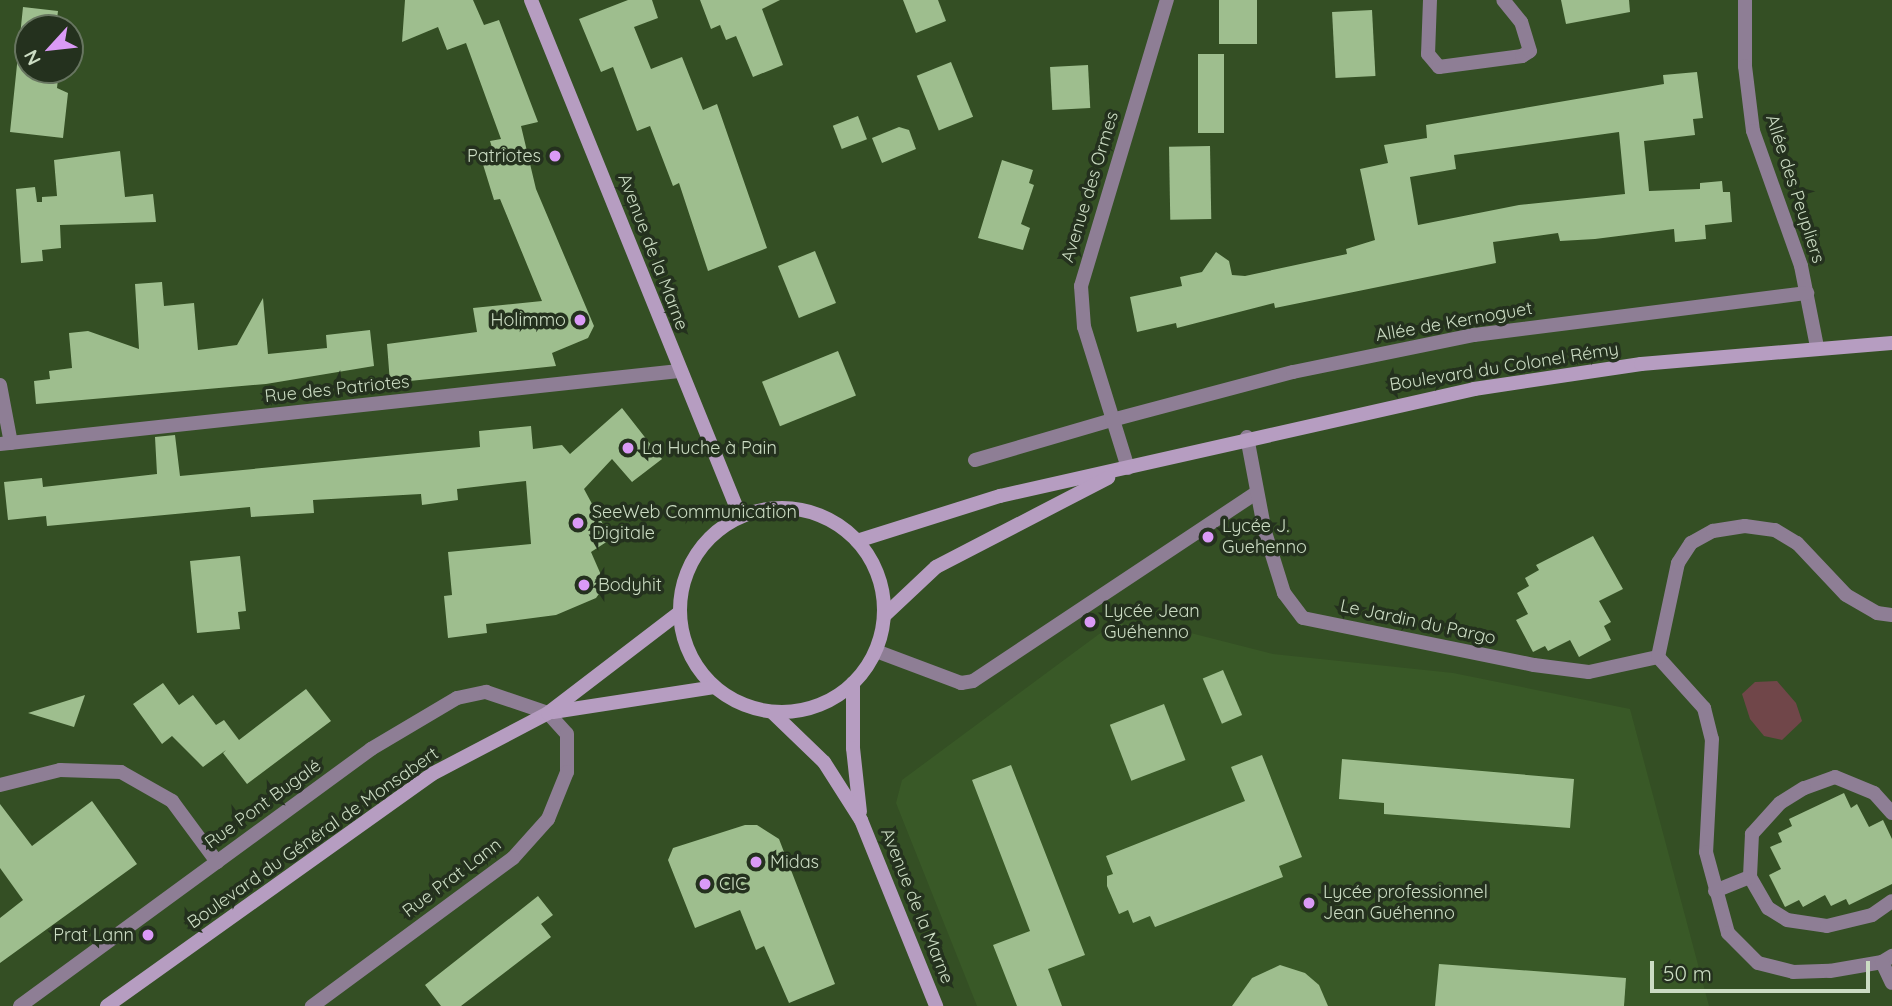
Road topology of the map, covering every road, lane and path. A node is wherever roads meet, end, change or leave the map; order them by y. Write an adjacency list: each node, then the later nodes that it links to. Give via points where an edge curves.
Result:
1 (531, 0): 9 (main road, Avenue de la Marne)
2 (1167, 0): 11 (street, Avenue des Ormes, via 1081,286 1084,327)
3 (1430, 0): 4 (street, via 1428,54 1438,67 1522,56 1530,51 1521,22)
4 (1503, 0)
5 (1745, 0): 6 (street, Allée des Peupliers, via 1745,66 1753,131)
6 (1807, 293): 8 (street, Allée des Peupliers); 11 (street, Allée de Kernoguet, via 1474,335 1293,372)
7 (1892, 343): 8 (main road, Boulevard du Colonel Rémy)
8 (1817, 347): 12 (main road, Boulevard du Colonel Rémy, via 1641,364 1474,389)
9 (679, 371): 13 (street, Rue des Patriotes); 17 (main road, Avenue de la Marne)
10 (0, 385): 13 (street)
11 (1112, 420): 14 (street, Allée de Kernoguet); 15 (street, Avenue des Ormes)
12 (1247, 437): 15 (main road, Boulevard du Colonel Rémy); 16 (street, Le Jardin du Pargo)
13 (5, 444)
14 (975, 460)
15 (1128, 468): 18 (main road, Boulevard du Colonel Rémy, via 1000,496); 21 (main road, Boulevard du Colonel Rémy, via 936,567)
16 (1256, 493): 22 (street, via 984,676 961,683); 23 (street, Le Jardin du Pargo, via 1284,593 1303,618 1589,672)
17 (740, 516): 18 (main road, via 771,508 803,510 832,522); 19 (main road, via 715,532 695,555 683,583)
18 (857, 541): 21 (main road, via 881,589)
19 (679, 613): 25 (main road, via 688,649); 27 (main road, Boulevard du Général de Monsabert)
20 (1892, 615): 23 (street, via 1877,613 1846,595 1797,543 1775,530 1745,526 1713,531 1691,543 1678,563)
21 (884, 616): 22 (main road)
22 (876, 651): 24 (main road)
23 (1658, 657): 33 (street, via 1704,708 1712,739 1706,852)
24 (853, 684): 26 (main road, via 820,704); 30 (main road, Avenue de la Marne, via 853,748)
25 (714, 687): 26 (main road, via 741,704); 27 (main road, Boulevard du Général de Monsabert)
26 (772, 712): 30 (main road, Avenue de la Marne, via 824,762)
27 (548, 713): 31 (street, Rue Pont Bugalé, via 486,692 457,698 371,749); 38 (main road, Boulevard du Général de Monsabert, via 432,774); 39 (street, Rue Prat Lann, via 567,734 567,772 548,819 513,858)
28 (0, 785): 31 (street, via 60,770 121,772 173,801)
29 (1892, 813): 32 (street, via 1874,793 1835,777 1804,788 1780,803 1752,834)
30 (861, 820): 40 (main road, Avenue de la Marne)
31 (216, 862): 37 (street, Rue Pont Bugalé)
32 (1750, 877): 33 (street); 34 (street, via 1768,908 1787,920 1827,926 1872,915)
33 (1715, 891): 35 (street, via 1728,933 1758,962 1793,972)
34 (1892, 901)
35 (1887, 959): 36 (street)
36 (1892, 984)
37 (20, 1006)
38 (107, 1006)
39 (312, 1006)
40 (936, 1006)

